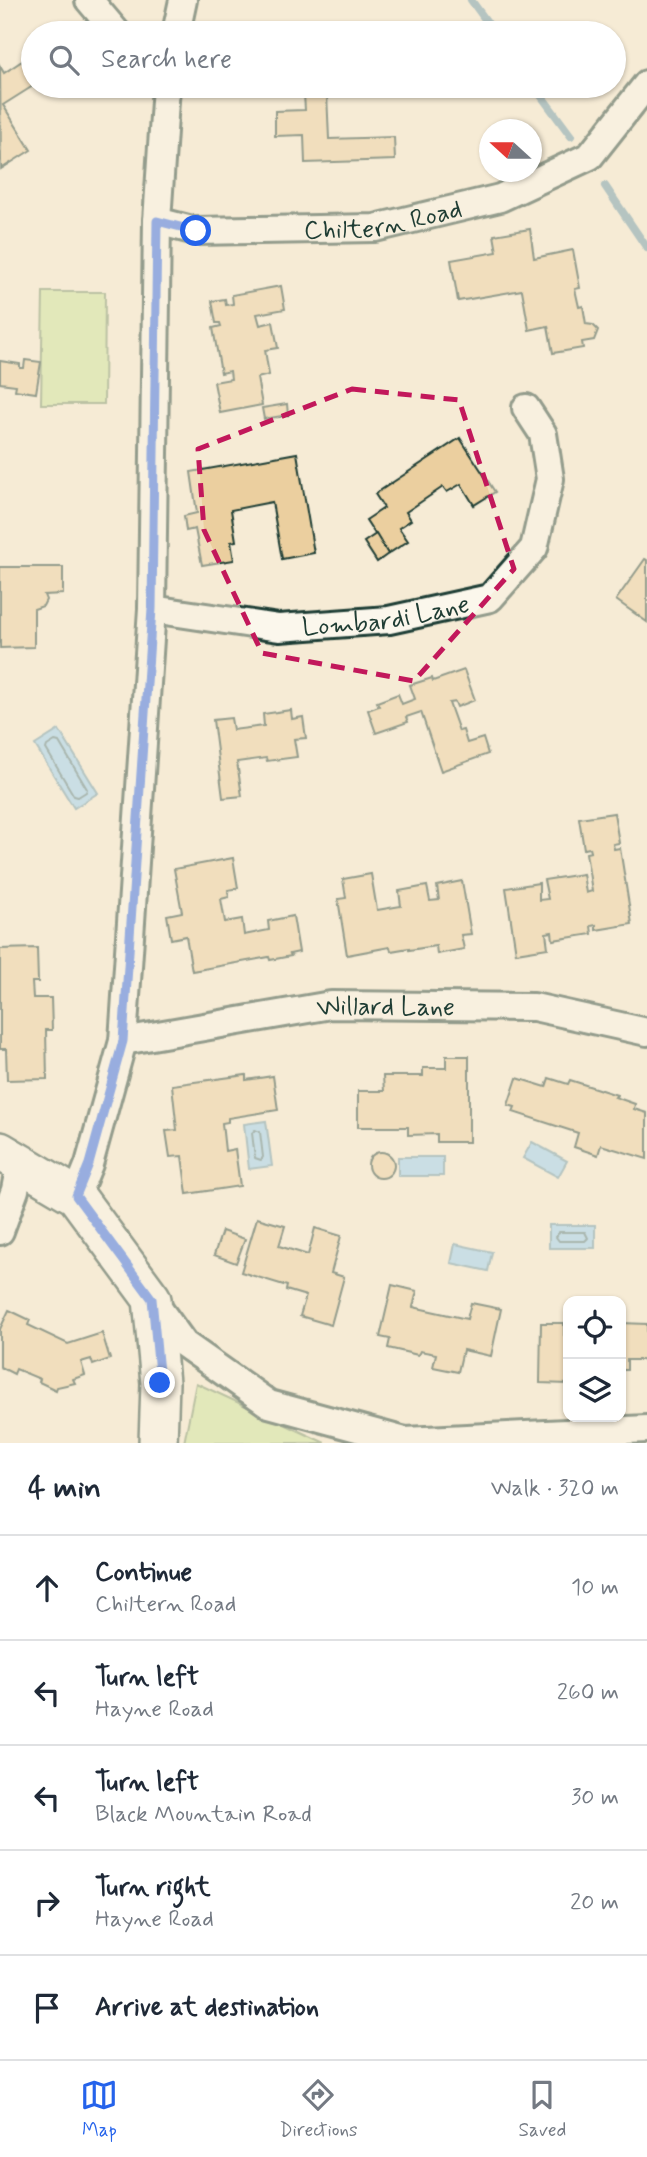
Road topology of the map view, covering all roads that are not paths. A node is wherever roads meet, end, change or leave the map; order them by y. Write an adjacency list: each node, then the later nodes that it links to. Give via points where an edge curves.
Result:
1 (89, 0): 3 (street)
2 (183, 0): 4 (street)
3 (107, 21)
4 (179, 21)
5 (647, 84): 7 (street, Chiltern Road, via 590,156 500,198 375,228 196,231)
6 (163, 98): 7 (street)
7 (157, 221): 9 (street)
8 (526, 408): 9 (street, Lombardi Lane, via 543,434 550,479 534,548 490,598 389,620 279,628)
9 (152, 609): 11 (street)
10 (647, 1032): 11 (street, Willard Lane, via 534,1007 331,1006)
11 (123, 1041): 13 (street)
12 (10, 1157): 13 (street); 14 (street, via 15,1190)
13 (76, 1196): 15 (street)
14 (0, 1231)
15 (152, 1299): 17 (street, via 184,1344 269,1404 405,1441); 18 (street, via 160,1383)
16 (647, 1429): 17 (street)
17 (577, 1438)
18 (158, 1443)

